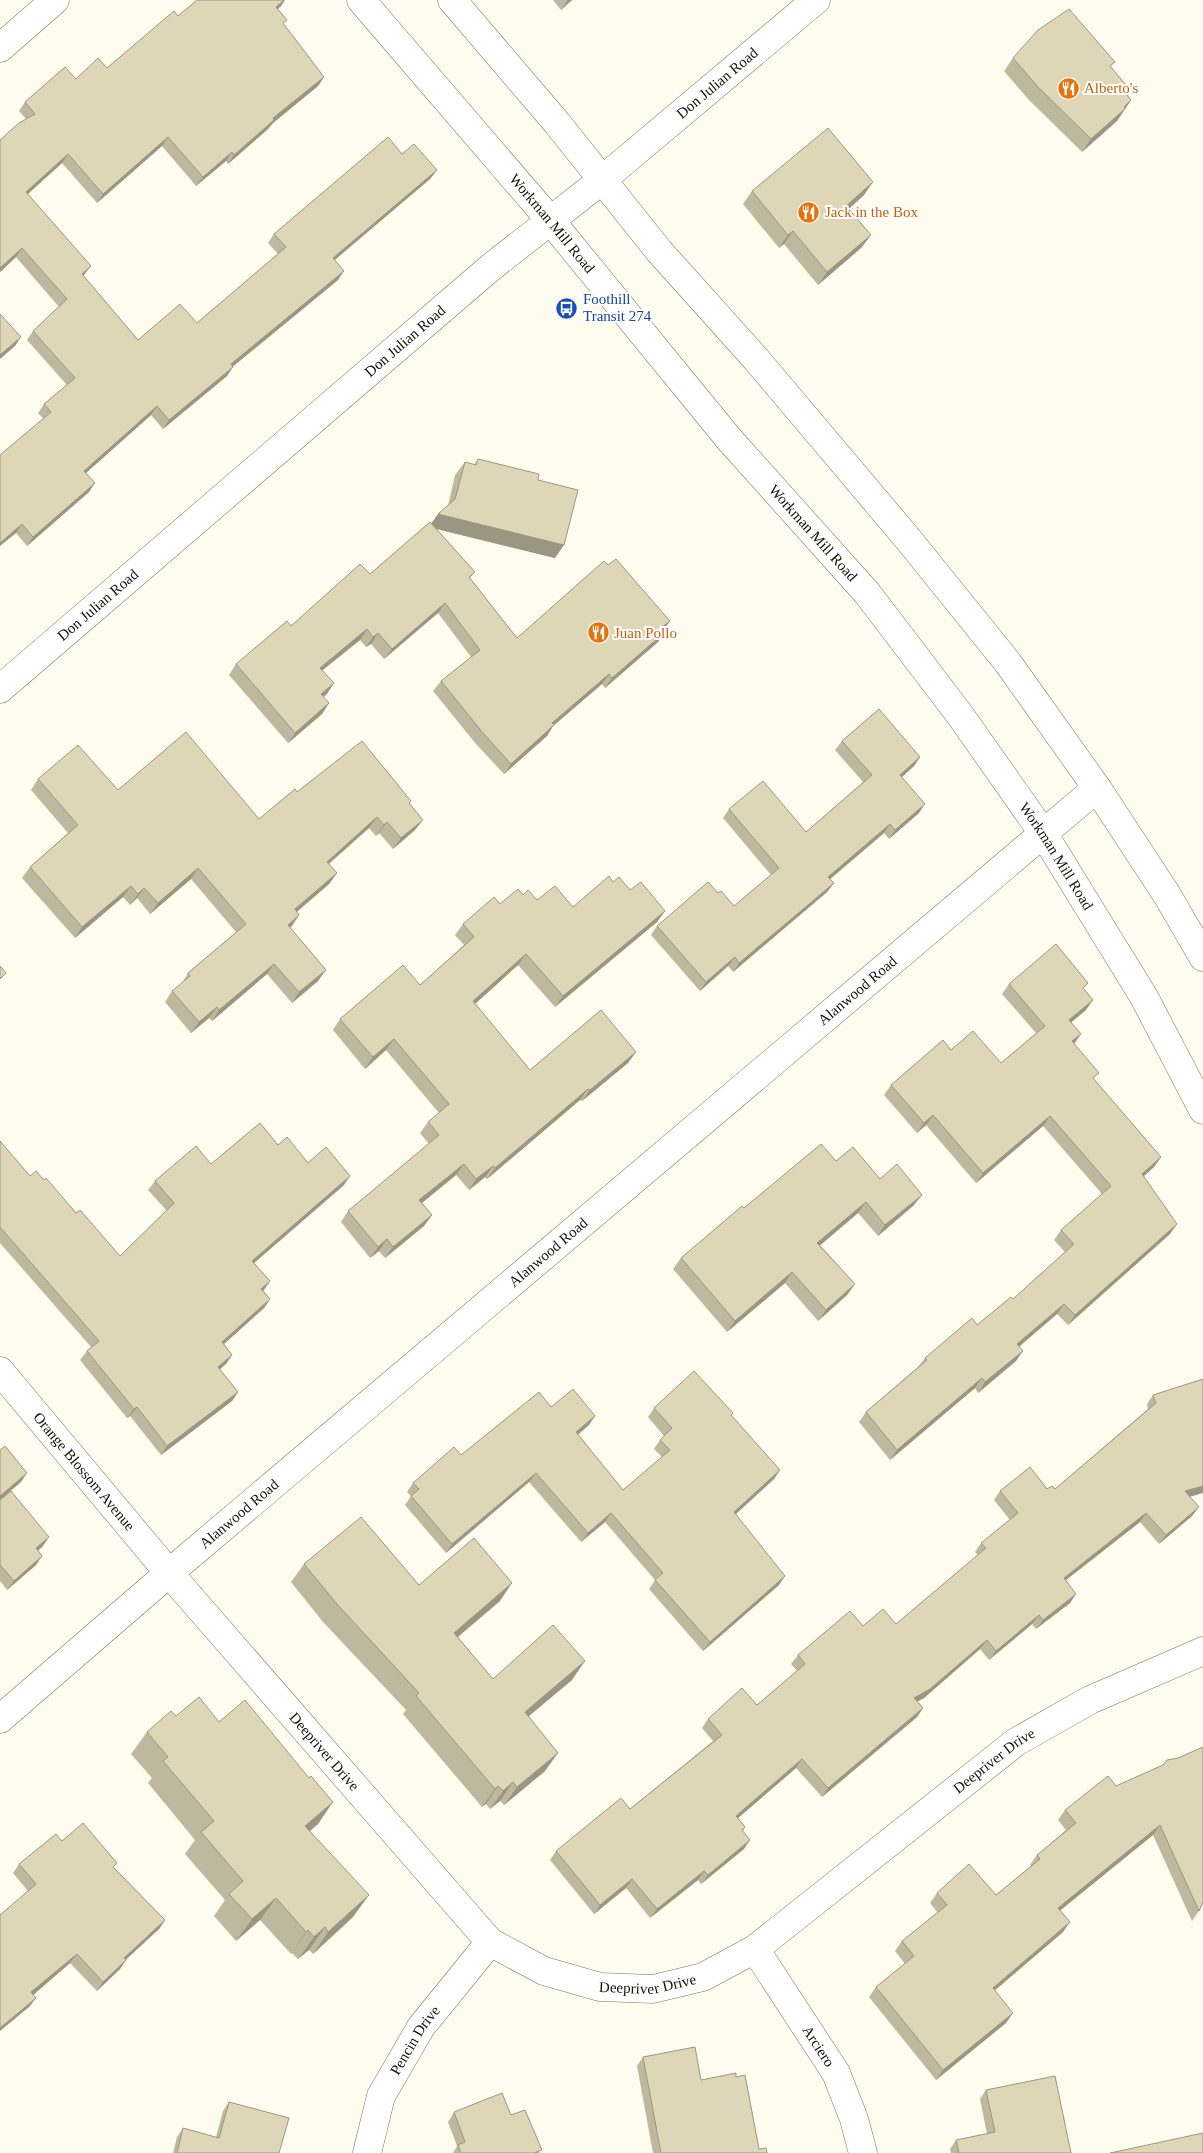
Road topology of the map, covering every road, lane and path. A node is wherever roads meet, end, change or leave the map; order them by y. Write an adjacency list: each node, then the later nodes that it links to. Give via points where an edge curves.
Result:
1 (55, 0): 5 (street)
2 (361, 0): 7 (street, Workman Mill Road)
3 (452, 0): 6 (street)
4 (816, 0): 6 (street, Don Julian Road)
5 (0, 48)
6 (602, 180): 7 (street, Don Julian Road); 9 (street, via 659,251 908,538 1008,663)
7 (550, 220): 8 (street, Don Julian Road); 10 (street, Workman Mill Road, via 730,439 867,593 960,715)
8 (0, 689)
9 (1097, 788): 10 (street, Alanwood Road); 11 (street)
10 (1043, 833): 12 (street, Workman Mill Road, via 1144,998); 14 (street, Alanwood Road)
11 (1203, 957)
12 (1203, 1110)
13 (0, 1371): 14 (street, Orange Blossom Avenue)
14 (169, 1573): 16 (street, Alanwood Road); 17 (street, Deepriver Drive)
15 (1203, 1651): 18 (street, Deepriver Drive, via 1090,1700 1016,1742)
16 (0, 1719)
17 (490, 1942): 18 (street, Deepriver Drive, via 544,1971 600,1987 653,1989 703,1977); 19 (street, Pencin Drive, via 421,2027 386,2087)
18 (755, 1949): 20 (street, Arciero, via 836,2073)
19 (367, 2153)
20 (863, 2153)

